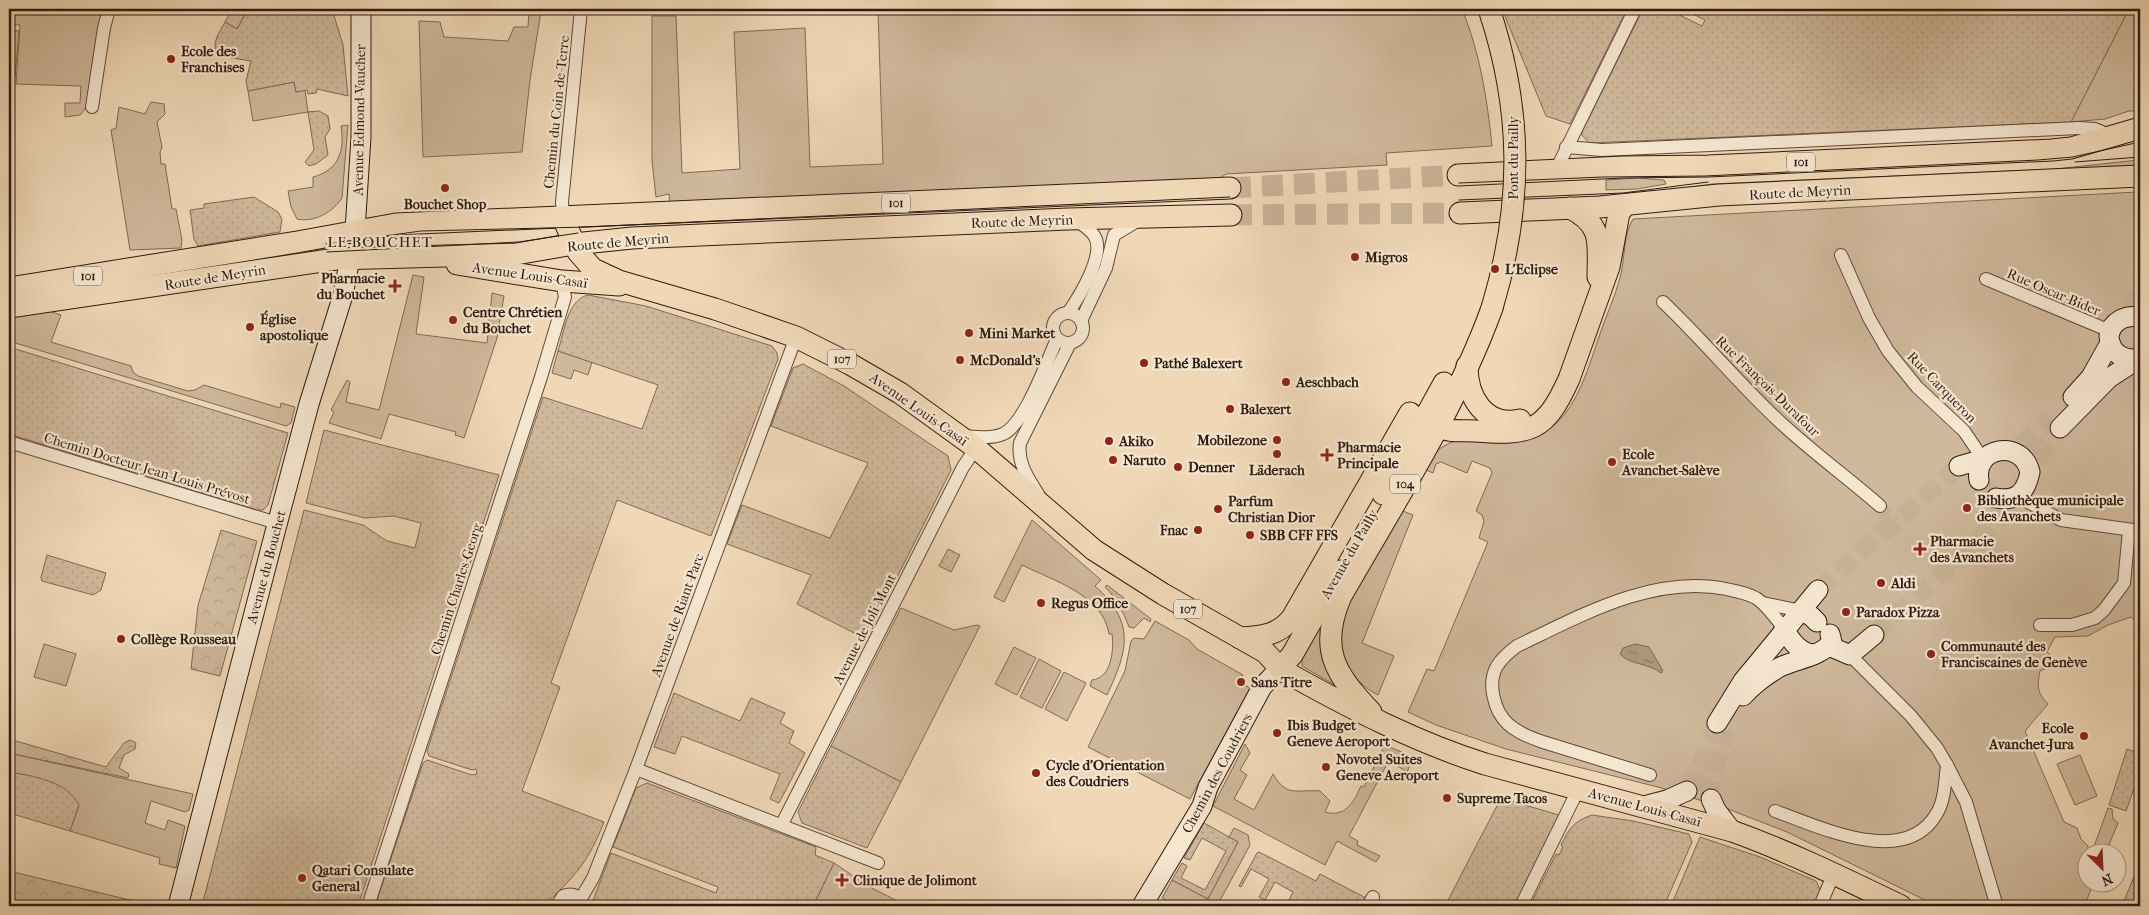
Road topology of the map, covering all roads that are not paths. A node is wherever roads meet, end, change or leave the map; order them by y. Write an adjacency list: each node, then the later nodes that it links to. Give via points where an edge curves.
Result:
1 (109, 9): 7 (street)
2 (361, 9): 22 (street, Avenue Edmond-Vaucher, via 361,137)
3 (581, 9): 19 (street, Chemin du Coin-de-Terre)
4 (1476, 9): 33 (main road, Pont du Pailly / 104, via 1496,81 1504,153 1500,225)
5 (1489, 9): 33 (main road, Pont du Pailly / 104, bridge, via 1508,79 1516,152 1511,226 1502,275)
6 (1635, 9): 10 (street)
7 (92, 107)
8 (2140, 128): 9 (main road, 101)
9 (2112, 137): 10 (street, via 2095,129 2079,128 1602,150); 11 (main road, 101, via 2052,150 1698,167)
10 (1566, 147): 11 (street)
11 (1556, 170): 12 (main road, 101)
12 (1458, 175)
13 (2140, 176): 15 (main road, Route de Meyrin / 101, via 1719,195)
14 (1230, 188): 19 (main road, Route de Meyrin / 101)
15 (1625, 205): 16 (main road, Route de Meyrin / 101); 31 (main road, via 1619,213 1609,267)
16 (1570, 208): 17 (main road, Route de Meyrin / 101); 31 (main road, via 1587,218 1597,234)
17 (1460, 212)
18 (1231, 215): 21 (main road, Route de Meyrin / 101)
19 (563, 218): 22 (main road, Route de Meyrin / 101, via 412,222); 23 (main road, Avenue Louis-Casaï)
20 (1074, 219): 21 (main road, Route de Meyrin / 101); 23 (main road, Route de Meyrin / 101); 35 (street, via 1093,234 1098,252)
21 (1142, 219): 37 (street, via 1114,235 1106,268)
22 (354, 231): 25 (main road); 30 (main road, Route de Meyrin / 101)
23 (573, 243): 26 (main road, Route de Meyrin / 101, via 523,253); 29 (main road, Avenue Louis-Casaï / 107, via 593,269)
24 (1841, 255): 49 (street, Rue Carqueron, via 1869,318 1888,351 1917,387 1964,431)
25 (350, 258): 26 (main road, Route de Meyrin / 101); 34 (main road, Route de Meyrin / 101); 55 (street, Avenue du Bouchet, via 343,295)
26 (429, 258): 28 (main road, Avenue Louis-Casaï / 107)
27 (1986, 279): 38 (street, Rue Oscar-Bider)
28 (562, 281): 29 (main road, Avenue Louis-Casaï / 107); 85 (street, Chemin Charles-Georg, via 565,297 541,377)
29 (632, 286): 39 (main road, Avenue Louis-Casaï / 107, via 715,309)
30 (9, 288)
31 (1598, 295): 44 (main road, via 1568,379)
32 (1664, 302): 53 (street, Rue François-Durafour, via 1780,422)
33 (1486, 306): 43 (main road, Avenue du Pailly / 104)
34 (9, 307)
35 (1068, 313): 37 (street); 40 (street, via 1058,316 1053,323)
36 (2134, 315): 38 (street, via 2117,322)
37 (1081, 321): 41 (street, via 1082,333)
38 (2110, 337): 42 (street, via 2112,349 2122,357); 42 (street, via 2091,377 2056,424 2109,378)
39 (796, 338): 46 (main road, Avenue Louis-Casaï / 107, via 880,381); 71 (street, Avenue de Riant-Parc)
40 (1057, 339): 41 (street); 46 (street, via 1025,407 1010,429 995,436)
41 (1070, 343): 54 (street, via 1019,447 1022,468)
42 (2140, 358)
43 (1456, 370): 44 (main road, via 1467,380 1474,401 1493,418 1518,421); 45 (main road, Avenue du Pailly / 104); 64 (main road, 104, via 1444,374 1428,398 1411,412 1292,618 1276,632); 68 (main road, Avenue du Pailly / 104, via 1296,648)
44 (1556, 402): 45 (main road, via 1544,421 1524,431 1449,431)
45 (1437, 426): 67 (main road, Avenue du Pailly / 104, via 1341,596 1330,630)
46 (959, 436): 48 (main road, Avenue Louis-Casaï / 107)
47 (9, 442): 55 (street, Chemin Docteur Jean-Louis Prévost)
48 (976, 448): 54 (main road, Avenue Louis-Casaï / 107); 78 (street, Avenue de Joli-Mont, via 962,467)
49 (1983, 458): 50 (street); 51 (street, via 1978,469); 52 (street, via 2016,448 2033,466 2028,482)
50 (1959, 466)
51 (1979, 480)
52 (2008, 502): 56 (street, via 2060,520)
53 (1880, 506)
54 (1045, 507): 57 (main road, Avenue Louis-Casaï / 107)
55 (277, 523): 84 (street, Avenue du Bouchet)
56 (2135, 531): 61 (street, via 2124,583 2104,610 2095,618 2072,625)
57 (1094, 550): 64 (main road, Avenue Louis-Casaï / 107); 68 (main road, Avenue Louis-Casaï / 107, via 1111,576 1144,601 1257,664)
58 (1818, 590): 60 (street)
59 (1764, 603): 60 (street); 62 (street); 72 (street, via 1754,596 1716,587 1653,589 1619,600 1516,646 1503,657 1496,668 1493,693 1501,716 1508,724 1528,737)
60 (1801, 611): 62 (street); 65 (street, via 1811,616)
61 (2040, 625)
62 (1784, 628): 65 (street, via 1799,648 1808,654); 65 (street, via 1730,698 1721,725 1757,682)
63 (1874, 635): 66 (street)
64 (1240, 638): 68 (main road, Avenue Louis-Casaï / 107, via 1264,652)
65 (1822, 642): 66 (street)
66 (1850, 655): 70 (street, via 1912,716)
67 (1333, 661): 69 (main road, Avenue Louis-Casaï, via 1349,689)
68 (1280, 668): 69 (main road, Avenue Louis-Casaï / 107); 87 (street, Chemin des Coudriers, via 1262,687 1208,787 1202,806)
69 (1383, 725): 73 (main road, Avenue Louis-Casaï / 107, via 1446,752)
70 (1947, 765): 77 (street, via 1937,814 1923,830 1904,840 1888,843 1843,834); 82 (street, via 1966,802)
71 (636, 769): 78 (street); 83 (street, Avenue de Riant-Parc)
72 (1650, 774)
73 (1578, 790): 76 (main road, Avenue Louis-Casaï / 107); 88 (street)
74 (1687, 791): 76 (street)
75 (1711, 799): 79 (street)
76 (1644, 806): 79 (main road, Avenue Louis-Casaï / 107)
77 (1775, 811)
78 (782, 824): 80 (street)
79 (1732, 831): 81 (main road, Avenue Louis-Casaï / 107)
80 (878, 863)
81 (1834, 873): 89 (street); 90 (main road, Avenue Louis-Casaï / 107)
82 (1995, 900)
83 (581, 903): 86 (street, via 575,895 567,894 560,898)
84 (178, 906)
85 (368, 906)
86 (557, 906)
87 (1142, 906)
88 (1521, 906)
89 (1820, 906)
90 (1900, 906)

